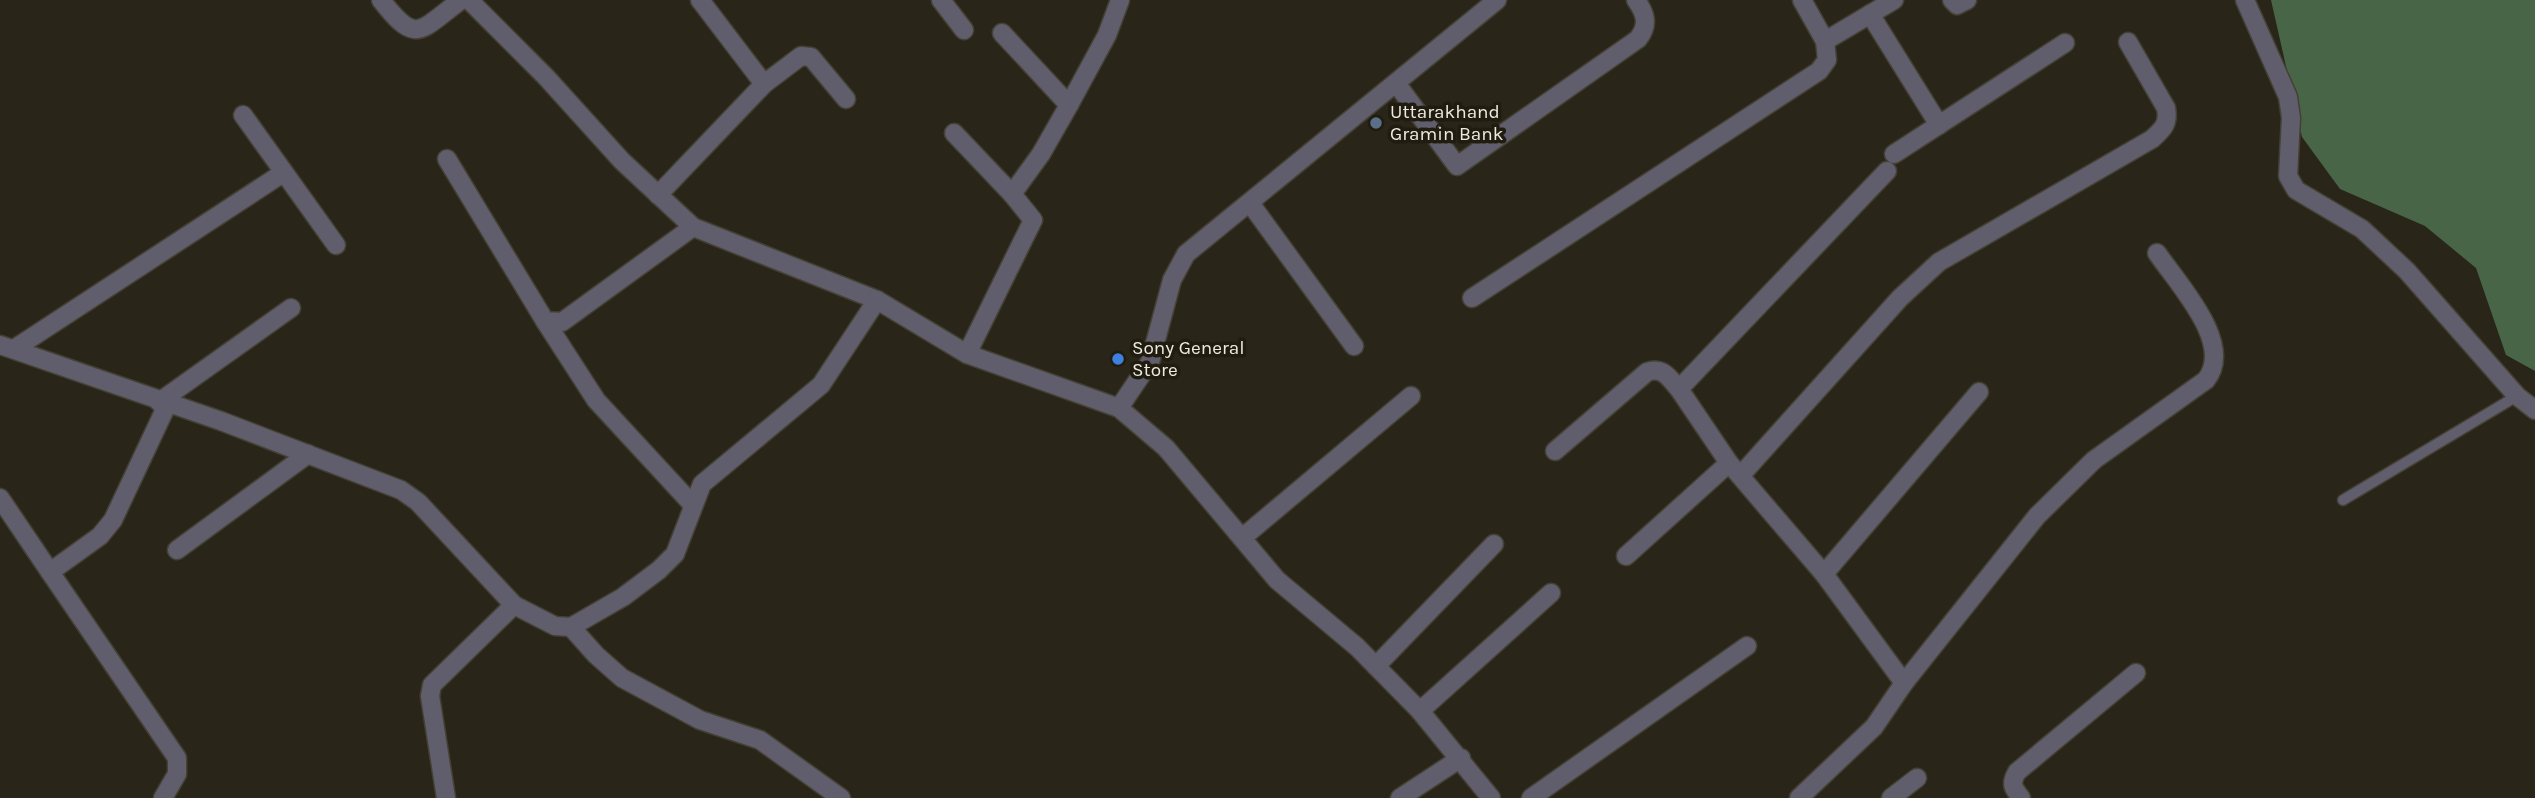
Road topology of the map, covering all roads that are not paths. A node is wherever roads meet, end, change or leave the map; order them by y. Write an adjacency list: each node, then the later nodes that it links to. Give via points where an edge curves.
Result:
1 (381, 0): 2 (street, via 401,26 411,30 423,28)
2 (461, 0)
3 (469, 0): 30 (street)
4 (701, 0): 21 (street)
5 (941, 0): 15 (street)
6 (1120, 0): 23 (street, via 1107,35)
7 (1636, 0): 20 (street, via 1646,20 1638,39 1457,166)
8 (1802, 0): 17 (street)
9 (1894, 0): 14 (street)
10 (1952, 0): 11 (street, via 1957,5)
11 (1967, 0)
12 (2245, 0): 45 (street, via 2288,97 2288,176 2296,190 2362,229 2407,271)
13 (1489, 2): 20 (street)
14 (1870, 15): 17 (street); 25 (street)
15 (964, 30)
16 (1002, 33): 23 (street)
17 (1825, 41): 35 (street, via 1827,60 1819,71)
18 (2128, 42): 51 (street, via 2166,108 2165,128 1939,262)
19 (2065, 43): 25 (street)
20 (1396, 83): 31 (street)
21 (764, 84): 22 (street, via 804,55); 30 (street)
22 (846, 99)
23 (1069, 105): 29 (street)
24 (243, 115): 28 (street)
25 (1939, 125): 42 (street, via 1891,163)
26 (954, 133): 29 (street)
27 (447, 159): 38 (street)
28 (283, 173): 33 (street); 40 (street)
29 (1012, 194): 41 (street, via 1032,222)
30 (658, 195): 32 (street)
31 (1250, 204): 39 (street); 47 (street, via 1178,264 1150,362)
32 (693, 227): 36 (street); 38 (street, via 562,322)
33 (336, 245)
34 (2157, 253): 67 (street, via 2208,326 2216,354 2212,373 2094,460 2037,516)
35 (1472, 298)
36 (877, 300): 41 (street); 54 (street, via 821,385 707,478)
37 (291, 308): 46 (street)
38 (545, 321): 54 (street, via 596,400)
39 (1354, 346)
40 (7, 347): 46 (street)
41 (967, 354): 47 (street)
42 (1679, 389): 49 (street, via 1663,372 1647,372); 51 (street)
43 (1979, 392): 60 (street)
44 (1411, 396): 55 (street)
45 (2517, 396): 48 (street); 53 (lane)
46 (163, 404): 50 (street); 59 (street, via 113,520 100,536)
47 (1119, 408): 55 (street, via 1166,449)
48 (2535, 411)
49 (1555, 451)
50 (308, 454): 57 (street); 62 (street, via 387,483 418,502)
51 (1735, 469): 58 (street); 60 (street)
52 (0, 498): 59 (street)
53 (2343, 500)
54 (692, 505): 63 (street, via 668,563 623,597)
55 (1242, 538): 65 (street, via 1278,580)
56 (1493, 544): 65 (street)
57 (177, 550)
58 (1626, 556)
59 (50, 572): 71 (street, via 177,758 177,774)
60 (1824, 574): 67 (street)
61 (1551, 593): 68 (street)
62 (514, 605): 63 (street, via 555,626); 72 (street, via 432,685)
63 (571, 627): 73 (street, via 622,678 700,720 760,740)
64 (1747, 646): 76 (street)
65 (1376, 666): 68 (street)
66 (2136, 673): 79 (street, via 2017,772 2013,788)
67 (1904, 683): 77 (street, via 1874,727)
68 (1420, 711): 69 (street)
69 (1461, 758): 74 (street); 75 (street)
70 (1917, 778): 78 (street)
71 (163, 798)
72 (446, 798)
73 (841, 798)
74 (1400, 798)
75 (1491, 798)
76 (1531, 798)
77 (1799, 798)
78 (1892, 798)
79 (2021, 798)

